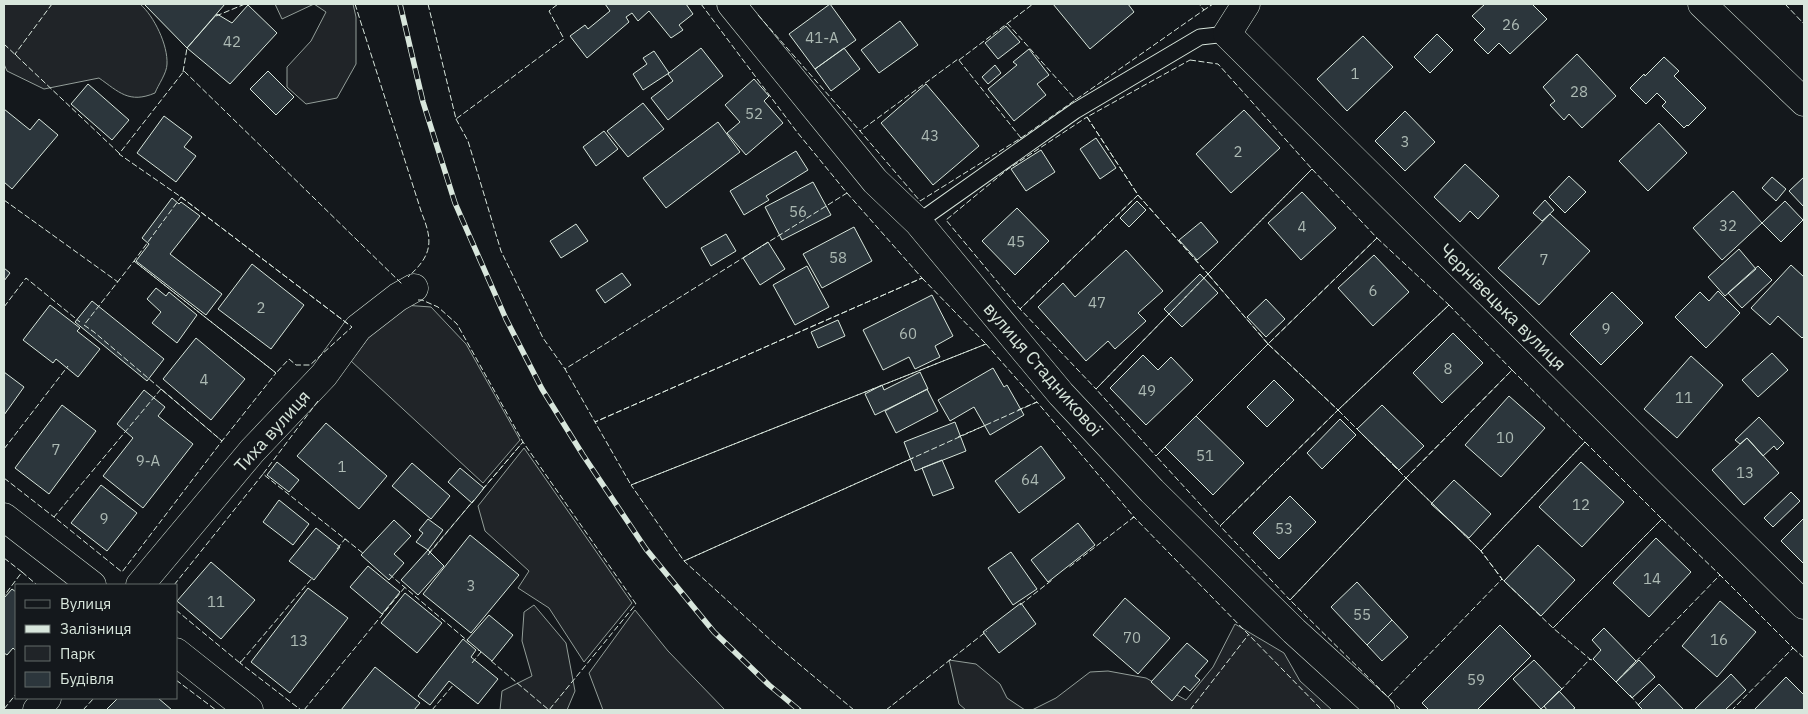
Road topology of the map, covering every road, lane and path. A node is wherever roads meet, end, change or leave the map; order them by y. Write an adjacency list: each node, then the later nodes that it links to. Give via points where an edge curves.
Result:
1 (731, 4): 6 (street, вулиця Стадникової, via 875,181)
2 (1246, 4): 4 (street)
3 (1702, 4): 5 (street)
4 (1227, 34): 6 (lane, via 1200,37 1074,111); 11 (street, Чернівецька вулиця)
5 (1804, 102)
6 (918, 222): 16 (street, вулиця Стадникової, via 1062,394 1152,491 1294,631)
7 (414, 288): 10 (street, Тиха вулиця, via 358,328 324,375 252,451)
8 (4, 517): 9 (street)
9 (91, 584)
10 (141, 584)
11 (1804, 605)
12 (178, 654): 15 (street)
13 (46, 699): 14 (street)
14 (37, 710)
15 (249, 710)
16 (1381, 710)

